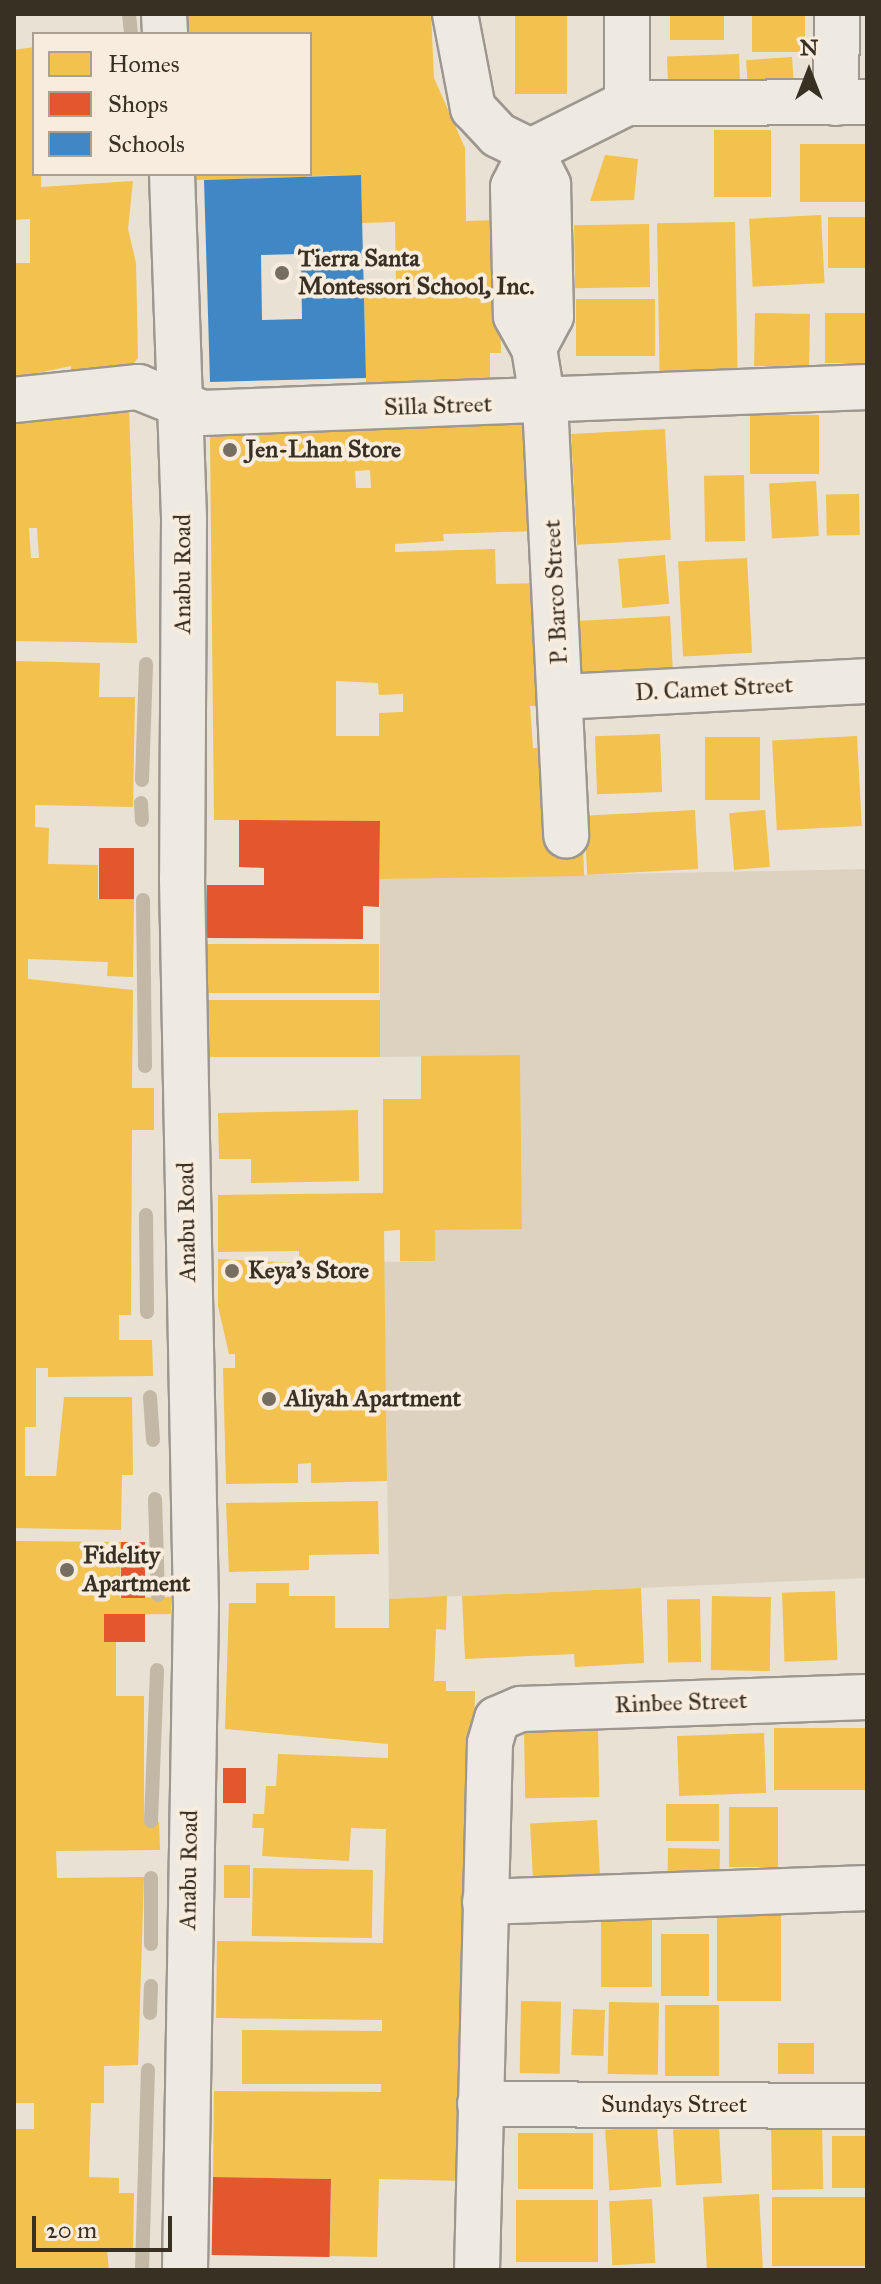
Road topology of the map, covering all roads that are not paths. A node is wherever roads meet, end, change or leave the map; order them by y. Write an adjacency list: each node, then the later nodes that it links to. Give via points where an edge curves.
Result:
1 (455, 14): 6 (street, via 473,108 498,135)
2 (627, 14): 5 (street)
3 (837, 14): 4 (street)
4 (852, 102): 5 (street)
5 (627, 103): 6 (street)
6 (531, 151): 10 (street, P. Barco Street, via 513,187 516,316 534,348)
7 (172, 176): 11 (street, Anabu Road)
8 (867, 387): 10 (street, Silla Street)
9 (14, 400): 11 (street, Silla Street, via 138,387)
10 (541, 403): 11 (street, Silla Street, via 202,413); 13 (street, P. Barco Street)
11 (180, 404): 20 (street, Anabu Road, via 196,1606)
12 (867, 681): 13 (street, D. Camet Street)
13 (562, 697): 14 (street, P. Barco Street)
14 (566, 836)
15 (867, 1697): 17 (street, Rinbee Street, via 521,1709 497,1719 490,1730)
16 (867, 1888): 17 (street)
17 (485, 1902): 18 (street)
18 (480, 2104): 19 (street, Sundays Street); 21 (street)
19 (867, 2106)
20 (185, 2270)
21 (477, 2270)

